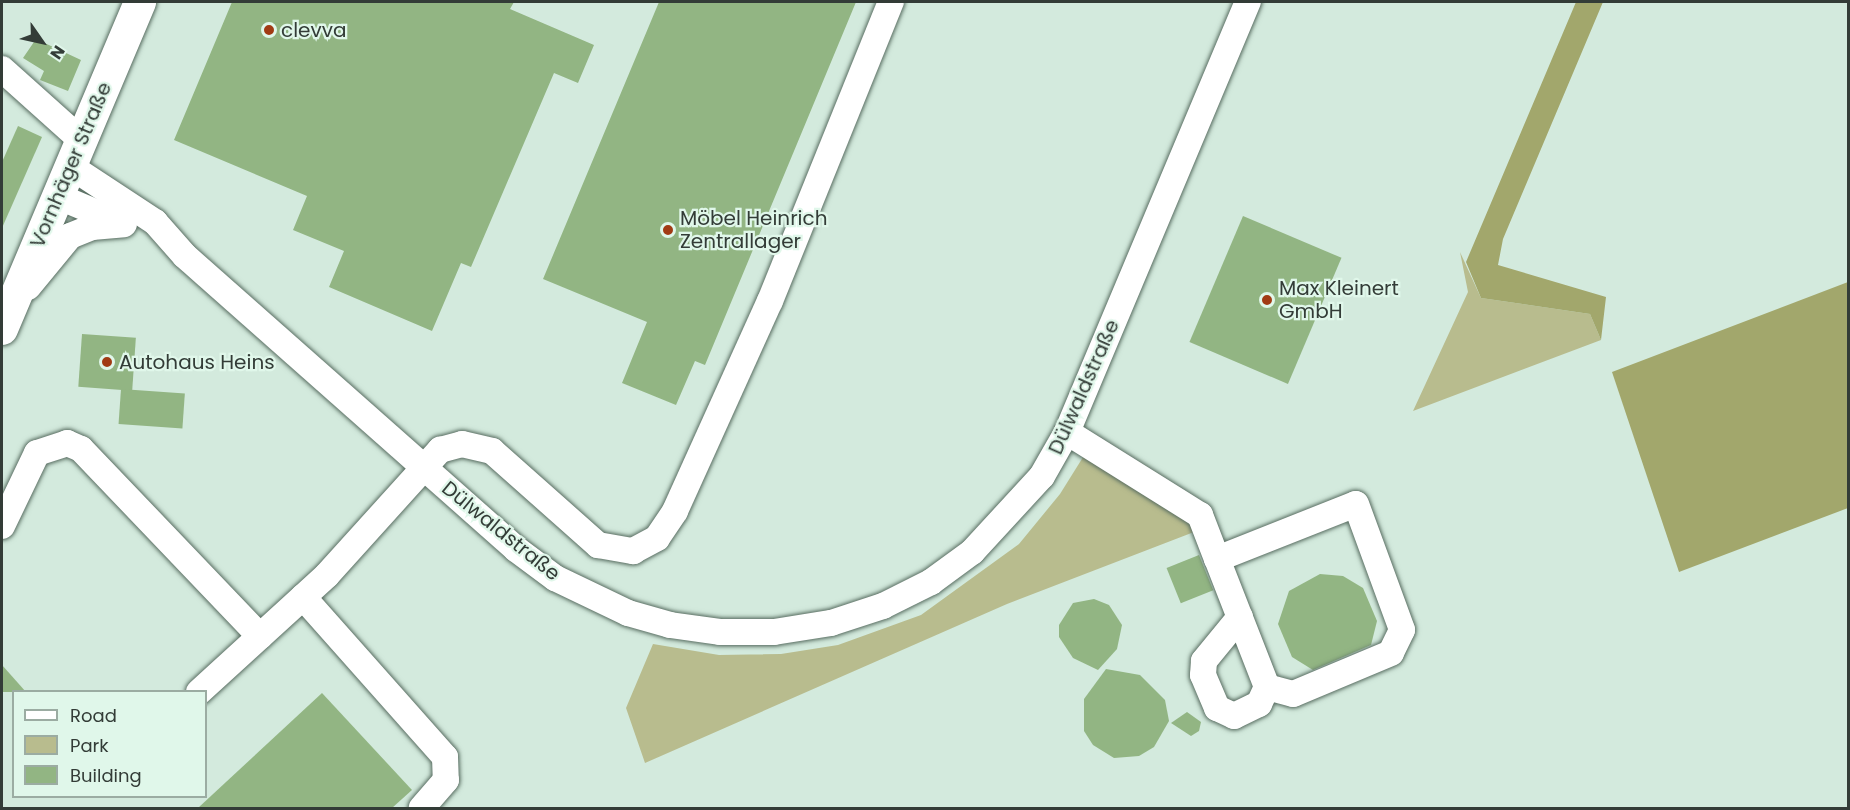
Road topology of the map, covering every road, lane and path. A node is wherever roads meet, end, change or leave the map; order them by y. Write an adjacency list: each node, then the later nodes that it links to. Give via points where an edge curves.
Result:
1 (140, 2): 5 (main road, Vornhäger Straße)
2 (891, 2): 11 (street, via 770,301 675,511 657,538 633,551 598,545 492,451 462,444 440,450)
3 (1248, 2): 10 (street, Dülwaldstraße)
4 (2, 69): 5 (street, Dülwaldstraße)
5 (76, 153): 6 (main road, Vornhäger Straße); 8 (street, Dülwaldstraße, via 155,222)
6 (57, 196): 7 (street, Dülwaldstraße); 9 (main road, Vornhäger Straße)
7 (124, 224): 8 (street, Dülwaldstraße); 9 (street, via 92,227 70,236)
8 (185, 256): 11 (street, Dülwaldstraße)
9 (4, 323)
10 (1067, 432): 11 (street, Dülwaldstraße, via 1042,476 1010,516 931,582 883,606 831,623 774,632 720,632 670,625 591,598 516,549); 13 (street, via 1200,515)
11 (422, 467): 14 (street)
12 (2, 526): 16 (street, via 37,453 67,443 81,449)
13 (1217, 559): 15 (street); 17 (street, via 1356,504 1402,630 1390,653 1293,694)
14 (303, 597): 16 (street); 19 (street, via 445,757 446,780)
15 (1240, 617): 17 (street); 17 (street, via 1204,661 1203,675 1217,708 1234,716 1259,704)
16 (260, 636): 18 (street)
17 (1267, 687)
18 (201, 690)
19 (422, 808)

